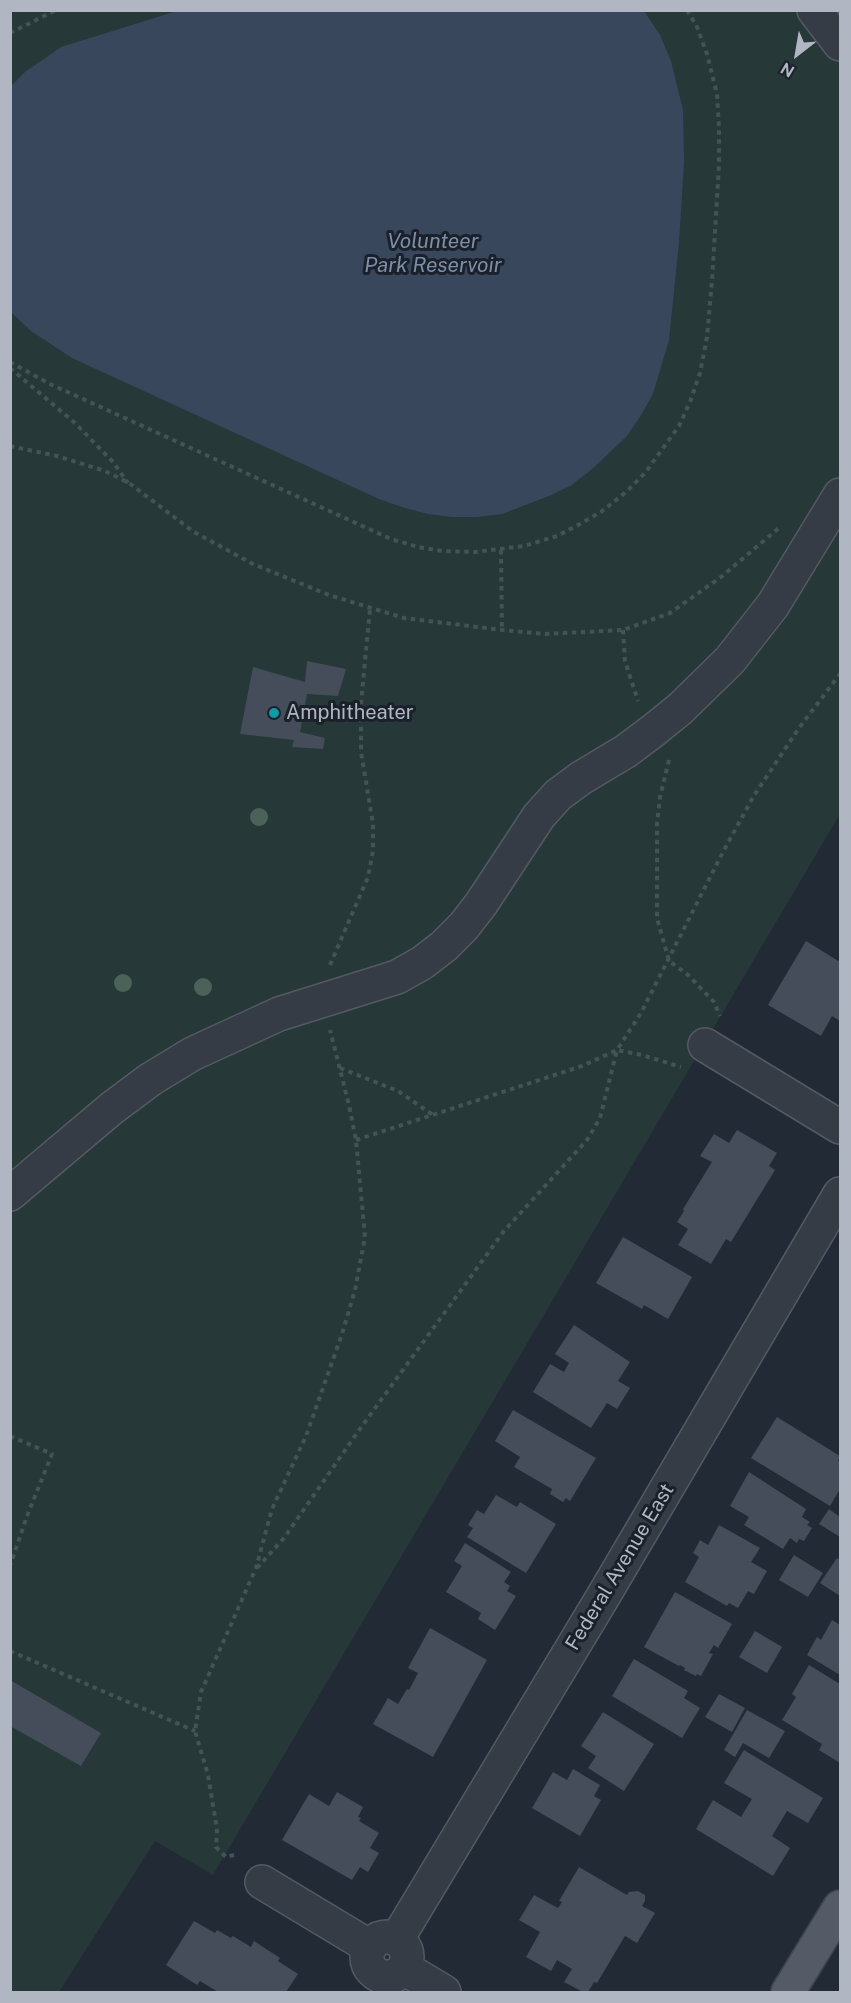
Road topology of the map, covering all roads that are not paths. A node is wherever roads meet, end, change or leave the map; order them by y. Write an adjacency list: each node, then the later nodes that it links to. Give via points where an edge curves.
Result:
1 (814, 10): 2 (street)
2 (840, 44)
3 (840, 495): 6 (street, via 752,633 662,743 626,750 558,795 539,816 481,904 444,946 422,963 328,1011 279,1014 192,1054 112,1108)
4 (705, 1046): 5 (street)
5 (840, 1127)
6 (10, 1194)
7 (840, 1194): 10 (street, Federal Avenue East)
8 (262, 1882): 10 (street)
9 (840, 1907): 12 (main road)
10 (382, 1964): 11 (street)
11 (444, 1992)
12 (788, 1992)

